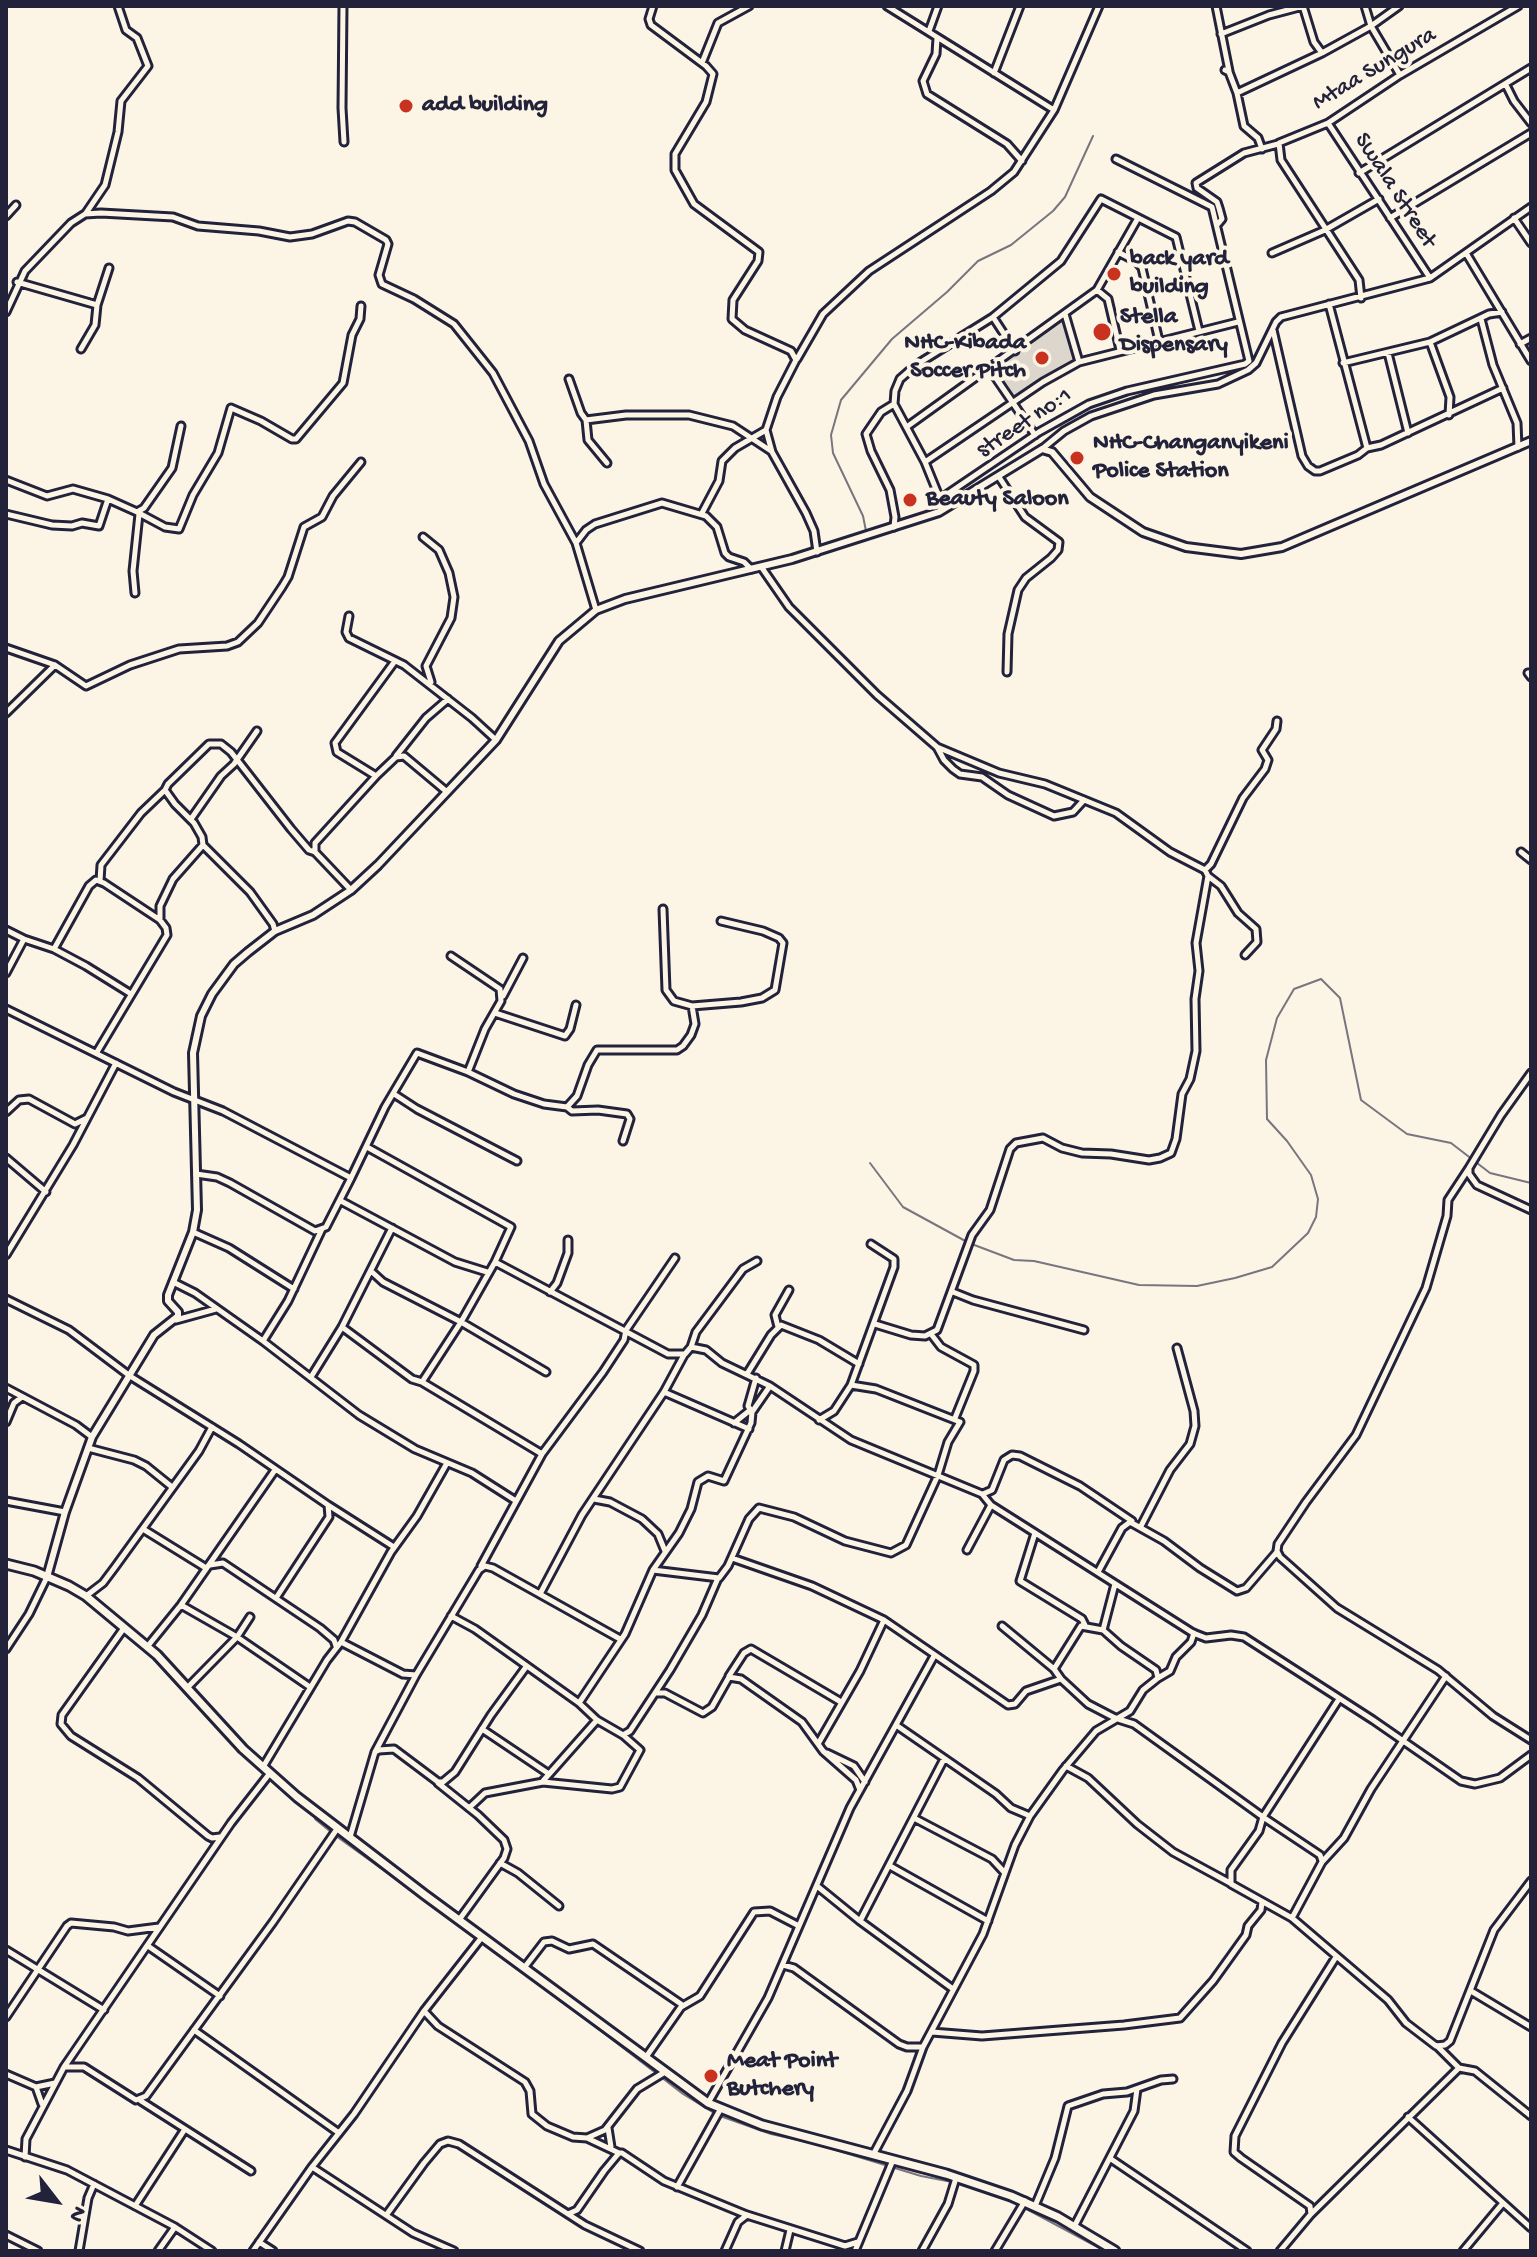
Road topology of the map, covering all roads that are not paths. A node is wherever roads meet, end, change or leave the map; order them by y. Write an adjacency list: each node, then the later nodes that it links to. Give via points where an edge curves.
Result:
1 (118, 6): 38 (street, via 148,66 121,101 105,185)
2 (343, 6): 29 (street)
3 (653, 6): 19 (street, via 651,25)
4 (749, 6): 19 (street, via 718,23)
5 (887, 6): 15 (street)
6 (938, 6): 15 (street)
7 (1020, 6): 21 (street)
8 (1099, 6): 25 (street)
9 (1216, 6): 16 (street)
10 (1303, 6): 16 (street); 18 (street)
11 (1365, 6): 14 (street)
12 (1399, 6): 14 (street)
13 (1518, 6): 22 (street, Mtaa Sungura)
14 (1371, 26): 18 (street); 22 (street)
15 (929, 31): 17 (street)
16 (1221, 34): 24 (street)
17 (937, 37): 21 (street); 33 (street, via 936,54 923,81 927,94 1007,144)
18 (1322, 53): 24 (street)
19 (702, 63): 75 (street, via 713,74 711,90 675,154 675,170 694,204 759,252 733,300 732,319 791,351)
20 (1531, 68): 23 (street)
21 (994, 73): 25 (street)
22 (1400, 75): 26 (street, Mtaa Sungura)
23 (1506, 85): 27 (street); 34 (street)
24 (1237, 93): 31 (street, via 1244,126)
25 (1054, 110): 33 (street)
26 (1328, 123): 30 (street, Mtaa Sungura); 34 (street, Swala Street)
27 (1531, 123)
28 (1531, 133): 41 (street)
29 (344, 142)
30 (1279, 143): 31 (street, Mtaa Sungura); 44 (street, via 1281,160)
31 (1262, 149): 43 (street, Mtaa Sungura, via 1244,153 1196,183 1217,202 1222,219)
32 (1116, 159): 43 (street, street no:1, via 1212,207)
33 (1022, 161): 75 (street, via 991,191 875,266 837,299 816,323)
34 (1359, 173): 35 (street, Swala Street)
35 (1379, 199): 41 (street, Swala Street); 44 (street)
36 (16, 205): 39 (street)
37 (1531, 207): 42 (street)
38 (85, 214): 51 (street); 110 (street, via 173,217 198,226 290,237 348,221 386,240 382,284 454,324 483,358)
39 (6, 216)
40 (1138, 218): 46 (street); 62 (street, via 1101,199 1061,261); 66 (street, via 1176,237)
41 (1390, 218): 50 (street, Swala Street)
42 (1514, 218): 45 (street); 48 (street)
43 (1217, 225): 64 (street, street no:1)
44 (1325, 230): 47 (street); 53 (street, via 1359,280)
45 (1531, 243)
46 (1118, 252): 52 (street); 68 (street, via 1142,268)
47 (1272, 253)
48 (1466, 253): 50 (street); 54 (street)
49 (109, 268): 56 (street)
50 (1430, 278): 53 (street)
51 (17, 282): 56 (street); 58 (street)
52 (1097, 290): 60 (street); 72 (street, via 1108,299)
53 (1361, 298): 55 (street)
54 (1494, 300): 59 (street); 61 (street)
55 (1329, 304): 65 (street, via 1281,317); 78 (street)
56 (97, 305): 71 (street, via 95,325)
57 (361, 306): 105 (street, via 343,383 296,439 231,408 218,453 179,529)
58 (6, 312)
59 (1502, 312): 61 (street); 70 (street)
60 (1065, 314): 73 (street); 77 (street)
61 (1489, 314): 63 (street)
62 (993, 317): 73 (street); 83 (street, via 906,373)
63 (1481, 319): 69 (street); 81 (street)
64 (1238, 322): 66 (street); 90 (street, street no:1, via 1248,362 1113,395)
65 (1272, 329): 94 (street, via 1308,466 1320,471); 95 (street, via 1248,370 1218,384 1154,395 1091,416)
66 (1199, 331): 68 (street)
67 (1531, 338): 70 (street)
68 (1159, 341): 72 (street)
69 (1430, 342): 74 (street); 84 (street, via 1450,397)
70 (1520, 344): 76 (street)
71 (81, 349)
72 (1120, 350): 77 (street)
73 (1015, 351): 79 (street)
74 (1388, 353): 78 (street); 89 (street)
75 (796, 360): 88 (street)
76 (1531, 361)
77 (1079, 362): 82 (street)
78 (1343, 363): 94 (street)
79 (989, 368): 82 (street); 87 (street)
80 (569, 379): 85 (street)
81 (1503, 388): 84 (street); 93 (street, via 1517,423)
82 (1013, 402): 90 (street); 98 (street)
83 (894, 404): 87 (street); 108 (street, via 881,412 866,434 890,490)
84 (1449, 415): 89 (street)
85 (586, 420): 91 (street, via 689,415 733,426); 99 (street, via 588,440)
86 (181, 426): 105 (street, via 172,468)
87 (908, 426): 98 (street)
88 (766, 430): 91 (street); 96 (street)
89 (1408, 433): 94 (street)
90 (1035, 435): 103 (street, street no:1)
91 (755, 438): 96 (street); 106 (street, via 722,461 719,481)
92 (1531, 441): 93 (street)
93 (1518, 447): 95 (street, via 1282,547 1241,554 1186,547 1143,532 1090,497 1052,452)
94 (1367, 448)
95 (1042, 449): 100 (street)
96 (772, 452): 111 (street, via 806,513)
97 (361, 462): 119 (street, via 322,517 304,527 288,577 244,639 150,657 86,686)
98 (925, 462): 103 (street)
99 (607, 463)
100 (999, 477): 104 (street); 120 (street, via 1025,517 1059,542 1058,550 1018,590 1008,634)
101 (6, 480): 102 (street, via 47,496 73,489)
102 (108, 499): 105 (street); 107 (street, via 99,526 52,525)
103 (940, 499): 104 (street)
104 (941, 510): 108 (street)
105 (138, 513): 114 (street)
106 (702, 513): 110 (street, via 649,505 595,524); 113 (street, via 717,527 729,557)
107 (6, 514)
108 (894, 527): 111 (street)
109 (423, 537): 121 (street, via 439,550 454,597 451,618 426,666)
110 (576, 543): 115 (street)
111 (817, 552): 112 (street)
112 (762, 568): 113 (street); 127 (street, via 795,613)
113 (751, 570): 115 (street)
114 (135, 593)
115 (596, 610): 126 (street, via 559,641)
116 (349, 616): 118 (street, via 349,638)
117 (6, 648): 119 (street)
118 (395, 661): 121 (street); 130 (street, via 337,738 335,748)
119 (55, 665): 123 (street)
120 (1007, 672)
121 (432, 685): 122 (street)
122 (448, 699): 126 (street); 128 (street)
123 (6, 713)
124 (1277, 721): 139 (street, via 1262,750 1268,760 1265,769 1243,798)
125 (257, 731): 129 (street)
126 (496, 740): 132 (street)
127 (937, 747): 133 (street); 133 (street, via 960,774 982,777 1054,816 1073,812)
128 (396, 757): 130 (street); 132 (street, via 409,758)
129 (237, 759): 131 (street, via 221,744 209,744); 134 (street); 136 (street)
130 (376, 776): 136 (street, via 322,833)
131 (165, 790): 134 (street); 140 (street, via 101,865)
132 (447, 792): 141 (street)
133 (1084, 800): 139 (street, via 1116,813)
134 (191, 819): 135 (street)
135 (203, 845): 143 (street, via 173,879 160,906); 146 (street, via 250,892)
136 (315, 852): 141 (street)
137 (1521, 852): 138 (street)
138 (1531, 860)
139 (1206, 873): 149 (street, via 1256,929 1257,942); 193 (street, via 1196,943 1196,1051 1171,1153 1149,1160 1082,1153 1043,1138 1016,1143 990,1210 972,1235)
140 (100, 881): 143 (street); 148 (street, via 89,886)
141 (351, 890): 146 (street)
142 (663, 909): 156 (street, via 666,990 674,1001)
143 (160, 920): 153 (street, via 167,935)
144 (721, 921): 156 (street, via 763,931 783,943 775,990 762,998)
145 (6, 930): 147 (street)
146 (275, 931): 164 (street, via 234,964 201,1016 193,1053)
147 (24, 939): 148 (street); 152 (street)
148 (54, 949): 153 (street)
149 (1245, 955)
150 (451, 956): 154 (street, via 500,989)
151 (523, 958): 154 (street)
152 (6, 973)
153 (131, 994): 159 (street)
154 (502, 997): 158 (street)
155 (576, 1005): 158 (street, via 565,1036)
156 (692, 1006): 165 (street, via 695,1024 677,1050 597,1050)
157 (6, 1009): 159 (street)
158 (495, 1013): 161 (street)
159 (97, 1052): 160 (street)
160 (116, 1063): 164 (street); 167 (street)
161 (468, 1072): 163 (street, via 417,1053); 165 (street, via 514,1094)
162 (1531, 1073): 172 (street)
163 (394, 1094): 169 (street); 171 (street)
164 (193, 1101): 173 (street); 174 (street, via 223,1111)
165 (567, 1107): 168 (street, via 627,1114)
166 (6, 1112): 167 (street, via 19,1100 29,1099 75,1124)
167 (87, 1118): 175 (street)
168 (623, 1141)
169 (367, 1147): 174 (street); 186 (street, via 511,1227)
170 (6, 1158): 175 (street)
171 (517, 1161)
172 (1469, 1168): 177 (street, via 1477,1185); 252 (street, via 1448,1200 1426,1288 1356,1435)
173 (196, 1174): 179 (street, via 217,1177 315,1231); 180 (street)
174 (351, 1178): 176 (street)
175 (46, 1192): 183 (street)
176 (341, 1201): 178 (street); 179 (street)
177 (1531, 1210)
178 (392, 1228): 187 (street); 188 (street, via 455,1262)
179 (323, 1229): 190 (street)
180 (193, 1232): 189 (street); 190 (street)
181 (568, 1240): 192 (street, via 568,1253)
182 (871, 1244): 198 (street, via 894,1259)
183 (6, 1255)
184 (675, 1258): 201 (street)
185 (757, 1261): 205 (street, via 743,1269 696,1332)
186 (495, 1262): 188 (street); 192 (street)
187 (371, 1271): 197 (street); 199 (street)
188 (487, 1272): 197 (street)
189 (173, 1282): 195 (street); 196 (street, via 168,1301 178,1312)
190 (294, 1289): 204 (street)
191 (789, 1290): 200 (street, via 775,1315)
192 (550, 1292): 201 (street)
193 (953, 1292): 202 (street); 203 (street)
194 (6, 1299): 211 (street, via 69,1330)
195 (216, 1309): 196 (street); 204 (street)
196 (175, 1320): 211 (street, via 159,1329)
197 (461, 1322): 209 (street); 214 (street)
198 (875, 1324): 203 (street, via 903,1334); 208 (street)
199 (342, 1327): 212 (street); 214 (street)
200 (778, 1327): 208 (street, via 808,1335); 210 (street)
201 (626, 1330): 207 (street, via 668,1354); 232 (street, via 603,1372)
202 (1084, 1330)
203 (931, 1334): 224 (street, via 941,1347 974,1365)
204 (263, 1341): 212 (street)
205 (691, 1347): 207 (street); 210 (street)
206 (1177, 1348): 245 (street, via 1195,1426 1190,1444)
207 (685, 1354): 218 (street)
208 (859, 1365): 215 (street)
209 (546, 1372)
210 (747, 1374): 213 (street)
211 (130, 1376): 228 (street); 230 (street)
212 (311, 1377): 233 (street, via 359,1415)
213 (756, 1378): 216 (street); 221 (street)
214 (422, 1382): 232 (street)
215 (851, 1385): 222 (street); 224 (street, via 876,1389)
216 (770, 1386): 221 (street); 223 (street)
217 (9, 1390): 219 (street); 220 (street)
218 (664, 1392): 226 (street); 238 (street)
219 (23, 1397): 220 (street); 230 (street)
220 (14, 1403): 225 (street)
221 (750, 1412): 226 (street); 229 (street)
222 (829, 1416): 223 (street); 227 (street)
223 (819, 1420): 227 (street)
224 (957, 1420): 235 (street)
225 (6, 1422)
226 (734, 1423): 229 (street)
227 (826, 1425): 235 (street)
228 (212, 1427): 234 (street); 236 (street)
229 (749, 1429): 251 (street, via 724,1481 708,1476 698,1482 691,1509)
230 (92, 1437): 231 (street)
231 (87, 1448): 236 (street, via 134,1460); 243 (street)
232 (542, 1454): 240 (street)
233 (447, 1463): 240 (street); 249 (street)
234 (275, 1470): 241 (street); 253 (street)
235 (938, 1475): 237 (street); 254 (street, via 909,1543 891,1553 759,1508)
236 (172, 1487): 247 (street)
237 (982, 1494): 242 (street); 244 (street, via 992,1490 1004,1460 1020,1456 1080,1486)
238 (594, 1499): 251 (street, via 642,1519 658,1534); 264 (street)
239 (6, 1501): 243 (street)
240 (516, 1501): 258 (street)
241 (328, 1505): 249 (street); 266 (street, via 329,1517)
242 (991, 1505): 248 (street); 250 (street)
243 (65, 1512): 261 (street)
244 (1120, 1515): 245 (street); 246 (street)
245 (1138, 1524): 246 (street); 252 (street, via 1237,1591 1246,1588)
246 (1124, 1526): 260 (street)
247 (143, 1529): 257 (street); 265 (street, via 107,1578)
248 (1035, 1533): 260 (street); 272 (street, via 1020,1581)
249 (394, 1547): 280 (street)
250 (967, 1550)
251 (665, 1551): 259 (street)
252 (1277, 1551): 288 (street, via 1337,1608)
253 (217, 1554): 255 (street); 257 (street)
254 (732, 1558): 262 (street); 270 (street, via 812,1586)
255 (223, 1563): 257 (street); 266 (street)
256 (6, 1564): 261 (main road)
257 (208, 1566): 267 (street)
258 (479, 1570): 264 (street, via 493,1568); 268 (street)
259 (653, 1570): 262 (street); 279 (street)
260 (1098, 1572): 263 (street)
261 (47, 1577): 265 (main road); 282 (street)
262 (719, 1578): 295 (street)
263 (1115, 1584): 276 (street); 277 (street)
264 (540, 1594): 279 (street)
265 (86, 1596): 275 (main road)
266 (276, 1598): 280 (street)
267 (181, 1605): 278 (street); 281 (street)
268 (451, 1616): 271 (street); 273 (street)
269 (250, 1617): 278 (street)
270 (884, 1620): 283 (street); 297 (street)
271 (463, 1624): 273 (street); 284 (street)
272 (1085, 1625): 276 (street); 285 (street, via 1077,1629)
273 (445, 1626): 287 (street)
274 (1002, 1626): 285 (street)
275 (124, 1628): 281 (main road); 328 (street, via 62,1715 61,1724 208,1836)
276 (1103, 1630): 290 (street, via 1156,1670)
277 (1194, 1633): 290 (street, via 1170,1671); 296 (street, via 1206,1638 1244,1637)
278 (237, 1637): 292 (street); 293 (street)
279 (620, 1639): 298 (street)
280 (339, 1644): 286 (street); 292 (street)
281 (147, 1647): 293 (main road)
282 (6, 1649)
283 (934, 1656): 291 (street, via 1011,1706 1026,1691); 303 (street)
284 (526, 1667): 298 (street); 304 (street)
285 (1054, 1669): 291 (street)
286 (403, 1674): 287 (street); 294 (street)
287 (416, 1675): 294 (street)
288 (1446, 1676): 307 (street); 308 (street)
289 (729, 1677): 295 (street, via 703,1713); 297 (street, via 751,1649); 309 (street, via 741,1679 797,1718)
290 (1158, 1678): 299 (street)
291 (1061, 1679): 300 (street, via 1083,1701)
292 (310, 1687): 316 (street)
293 (187, 1688): 316 (main road)
294 (409, 1688): 305 (street)
295 (655, 1693): 306 (street)
296 (1339, 1699): 308 (street); 325 (street)
297 (841, 1702): 309 (street)
298 (579, 1703): 301 (street)
299 (1130, 1711): 300 (street); 302 (street)
300 (1115, 1718): 302 (street); 315 (street, via 1096,1731)
301 (597, 1720): 306 (street); 318 (street)
302 (1134, 1724): 325 (street)
303 (896, 1725): 314 (street); 321 (street)
304 (482, 1729): 318 (street); 319 (street, via 455,1772)
305 (385, 1734): 310 (street); 312 (street)
306 (623, 1735): 320 (street, via 640,1753 620,1787)
307 (1531, 1740)
308 (1402, 1741): 313 (street, via 1453,1778 1475,1784 1500,1778); 330 (street, via 1344,1838)
309 (818, 1744): 311 (street)
310 (394, 1749): 312 (street); 319 (street)
311 (823, 1751): 321 (street, via 854,1766); 322 (street, via 852,1775)
312 (375, 1752): 329 (street)
313 (1531, 1755)
314 (944, 1759): 324 (street); 326 (street)
315 (1066, 1766): 324 (street); 335 (street, via 1088,1778 1173,1852)
316 (263, 1767): 317 (main road)
317 (270, 1773): 327 (main road); 328 (street)
318 (549, 1774): 320 (street)
319 (438, 1782): 323 (street)
320 (543, 1782): 323 (street, via 485,1793)
321 (865, 1782): 322 (street)
322 (860, 1791): 336 (street)
323 (469, 1808): 331 (street, via 504,1840 507,1849)
324 (1030, 1816): 333 (street)
325 (1263, 1817): 330 (street, via 1320,1855); 335 (street, via 1231,1870)
326 (914, 1818): 332 (street); 333 (street, via 992,1859)
327 (337, 1829): 329 (main road); 356 (street)
328 (222, 1836): 346 (street)
329 (350, 1838): 342 (main road)
330 (1322, 1862): 341 (street)
331 (500, 1863): 338 (street); 342 (street)
332 (890, 1866): 343 (street); 344 (street)
333 (1004, 1873): 344 (street)
334 (1531, 1881): 355 (street, via 1494,1930)
335 (1231, 1884): 337 (street)
336 (817, 1886): 343 (street); 345 (street)
337 (1262, 1902): 339 (street); 340 (street)
338 (559, 1906)
339 (1273, 1908): 340 (street); 341 (street)
340 (1261, 1910): 363 (street, via 1213,1981 1180,2018 982,2036)
341 (1292, 1918): 350 (street)
342 (459, 1920): 347 (main road)
343 (860, 1921): 354 (street)
344 (988, 1921): 354 (street)
345 (799, 1926): 351 (street); 367 (street, via 770,1911 754,1912 700,1996 681,2007)
346 (160, 1927): 348 (street); 353 (street, via 128,1931 71,1923)
347 (482, 1937): 352 (main road); 359 (street)
348 (148, 1946): 356 (street); 358 (street)
349 (6, 1950): 353 (street)
350 (1336, 1957): 364 (street); 406 (street, via 1282,2043 1233,2144 1241,2158 1306,2202)
351 (783, 1965): 365 (street, via 899,2044); 378 (street)
352 (524, 1968): 357 (street, via 544,1942 569,1949 593,1944); 367 (main road)
353 (38, 1971): 358 (street); 360 (street)
354 (953, 1989): 363 (street)
355 (1471, 1991): 361 (street); 364 (street, via 1450,2041)
356 (220, 1996): 362 (street)
357 (681, 2004)
358 (104, 2010): 366 (street)
359 (424, 2011): 385 (street); 386 (street, via 438,2026 525,2082 538,2121)
360 (6, 2017)
361 (1531, 2027)
362 (194, 2030): 377 (street); 385 (street)
363 (931, 2032): 365 (street)
364 (1436, 2046): 370 (street)
365 (923, 2047): 391 (street)
366 (75, 2051): 368 (street); 369 (street)
367 (646, 2057): 371 (main road)
368 (64, 2067): 369 (street); 374 (street)
369 (84, 2067): 377 (street)
370 (1459, 2068): 381 (street, via 1475,2071); 382 (street)
371 (665, 2072): 378 (main road); 383 (street, via 637,2089)
372 (6, 2074): 375 (street)
373 (1173, 2079): 376 (street)
374 (55, 2083): 375 (street); 379 (street)
375 (36, 2087): 379 (street)
376 (1137, 2089): 393 (street, via 1134,2111); 403 (street, via 1068,2106)
377 (140, 2101): 384 (street)
378 (708, 2103): 380 (main road)
379 (42, 2104): 387 (street)
380 (720, 2110): 391 (main road); 399 (street)
381 (1531, 2116)
382 (1408, 2117): 401 (street); 406 (street)
383 (608, 2128): 386 (street); 388 (street)
384 (185, 2129): 396 (street); 402 (street)
385 (339, 2133): 395 (street)
386 (587, 2138): 388 (street)
387 (25, 2142): 389 (street); 392 (street)
388 (611, 2148): 390 (street)
389 (8, 2151): 392 (street)
390 (619, 2153): 399 (street); 405 (street, via 579,2208)
391 (873, 2155): 394 (main road)
392 (25, 2157): 398 (street)
393 (1111, 2159): 409 (street); 429 (street)
394 (893, 2160): 397 (main road); 414 (street)
395 (312, 2167): 404 (street); 413 (street)
396 (251, 2171)
397 (956, 2178): 400 (main road); 426 (street)
398 (94, 2184): 402 (street); 417 (street)
399 (677, 2187): 407 (street)
400 (1025, 2201): 403 (main road); 427 (street)
401 (1503, 2203): 410 (street); 431 (street)
402 (135, 2206): 408 (street)
403 (1035, 2206): 409 (main road)
404 (387, 2214): 405 (street, via 424,2163 448,2141); 422 (street)
405 (568, 2214): 423 (street)
406 (1311, 2214): 430 (street)
407 (747, 2215): 411 (street); 424 (street, via 738,2222)
408 (175, 2227): 418 (street); 419 (street)
409 (1074, 2227): 428 (main road)
410 (1531, 2228)
411 (790, 2230): 415 (street); 425 (street)
412 (6, 2235): 416 (street)
413 (259, 2242): 420 (street); 421 (street)
414 (858, 2242): 415 (street); 415 (street)
415 (849, 2249)
416 (38, 2251)
417 (79, 2251)
418 (158, 2251)
419 (212, 2251)
420 (253, 2251)
421 (273, 2251)
422 (452, 2251)
423 (640, 2251)
424 (727, 2251)
425 (785, 2251)
426 (922, 2251)
427 (995, 2251)
428 (1115, 2251)
429 (1247, 2251)
430 (1280, 2251)
431 (1463, 2251)

